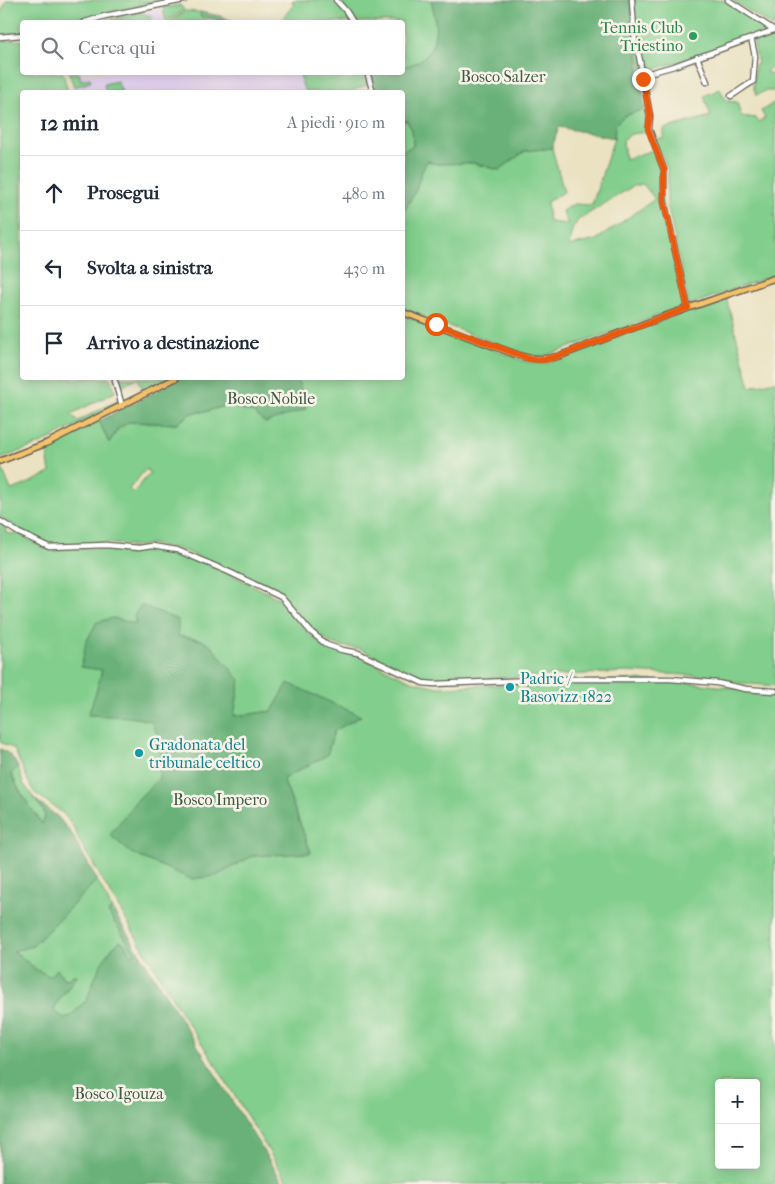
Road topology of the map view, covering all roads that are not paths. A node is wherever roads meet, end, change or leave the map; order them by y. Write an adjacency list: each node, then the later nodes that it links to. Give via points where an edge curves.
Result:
1 (184, 0): 5 (street)
2 (336, 0): 6 (street)
3 (632, 0): 13 (street)
4 (728, 0): 7 (street)
5 (92, 20)
6 (352, 20)
7 (774, 30): 10 (street)
8 (20, 35): 9 (street)
9 (0, 37)
10 (751, 38): 11 (street); 16 (street, via 755,56 753,82)
11 (697, 57): 13 (street); 14 (street)
12 (369, 75): 15 (street)
13 (642, 75): 18 (street, via 650,116 648,129 664,170 664,202)
14 (707, 82)
15 (372, 90)
16 (731, 96)
17 (775, 278): 18 (main road)
18 (688, 308): 19 (main road, via 543,360 520,356)
19 (405, 313)
20 (172, 380): 22 (main road)
21 (115, 381): 22 (street)
22 (122, 406): 23 (main road, via 41,446)
23 (0, 461)
24 (0, 520): 25 (street, via 49,547 106,545 175,549 281,597 311,632 328,645 358,652 423,683 671,679)
25 (775, 692)

